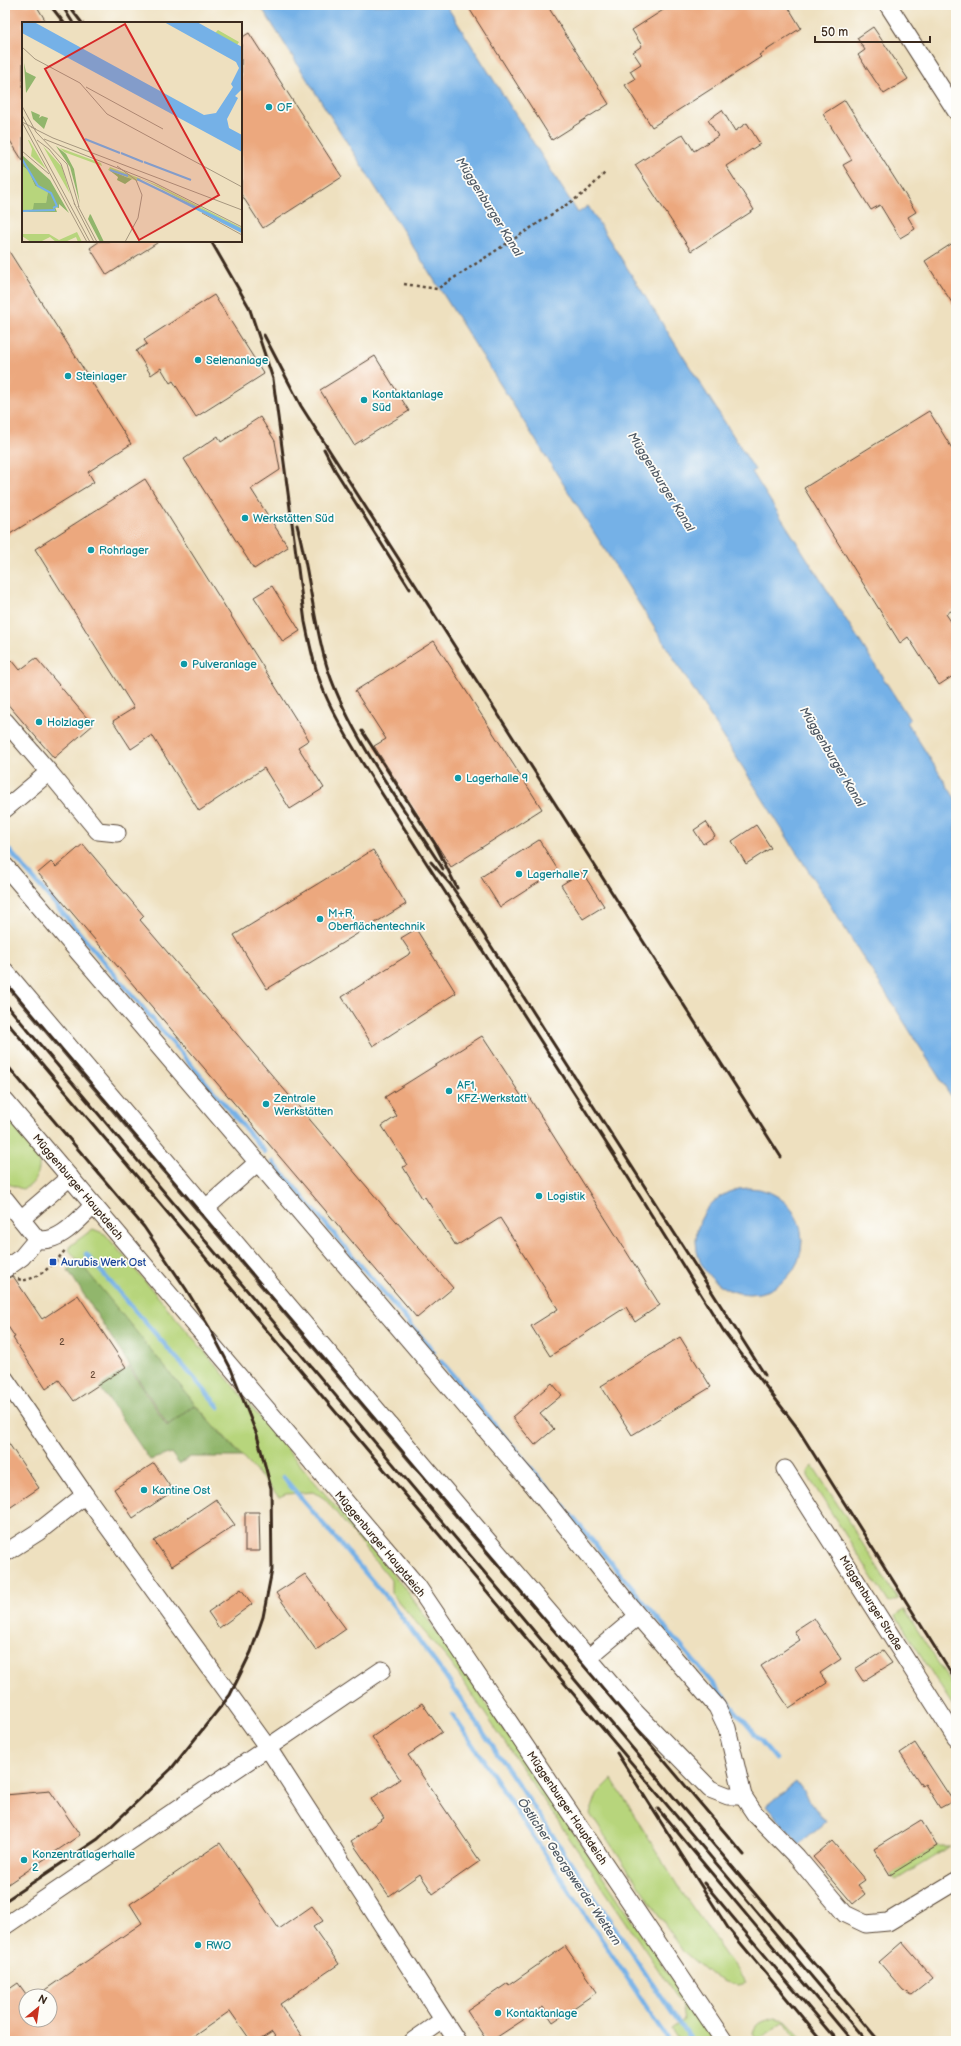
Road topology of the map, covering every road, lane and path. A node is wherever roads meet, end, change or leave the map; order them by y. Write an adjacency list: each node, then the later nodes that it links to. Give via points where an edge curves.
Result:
1 (888, 5): 2 (street)
2 (956, 111)
3 (606, 172): 4 (path, via 586,192 437,289)
4 (404, 284)
5 (5, 721): 6 (street)
6 (49, 772): 7 (street); 8 (street, via 98,831)
7 (5, 809)
8 (117, 833)
9 (5, 866): 12 (street)
10 (5, 971): 16 (street)
11 (5, 1101): 13 (street, Müggenburger Hauptdeich)
12 (258, 1162): 16 (street); 25 (street, via 533,1485)
13 (70, 1178): 15 (street, Müggenburger Hauptdeich); 18 (street)
14 (5, 1199): 18 (street)
15 (94, 1206): 19 (street, via 63,1233 53,1239); 36 (street, Müggenburger Hauptdeich, via 418,1587)
16 (206, 1208): 26 (street)
17 (5, 1216): 18 (street)
18 (22, 1220): 19 (street)
19 (38, 1240): 20 (street, via 22,1257)
20 (5, 1269)
21 (5, 1379): 23 (street)
22 (785, 1469): 28 (street, Müggenburger Straße)
23 (85, 1495): 24 (street, via 38,1532); 29 (street)
24 (5, 1553)
25 (638, 1616): 26 (street); 30 (street, via 717,1707 727,1728)
26 (588, 1658): 30 (street, via 633,1710 710,1789 728,1796)
27 (382, 1670): 29 (street)
28 (956, 1738)
29 (268, 1748): 32 (street); 33 (street)
30 (743, 1796): 31 (street, via 755,1814 797,1857 845,1914 866,1924 888,1922)
31 (956, 1881)
32 (5, 1926)
33 (443, 2020): 34 (street); 35 (street)
34 (413, 2041)
35 (457, 2041)
36 (724, 2041)

